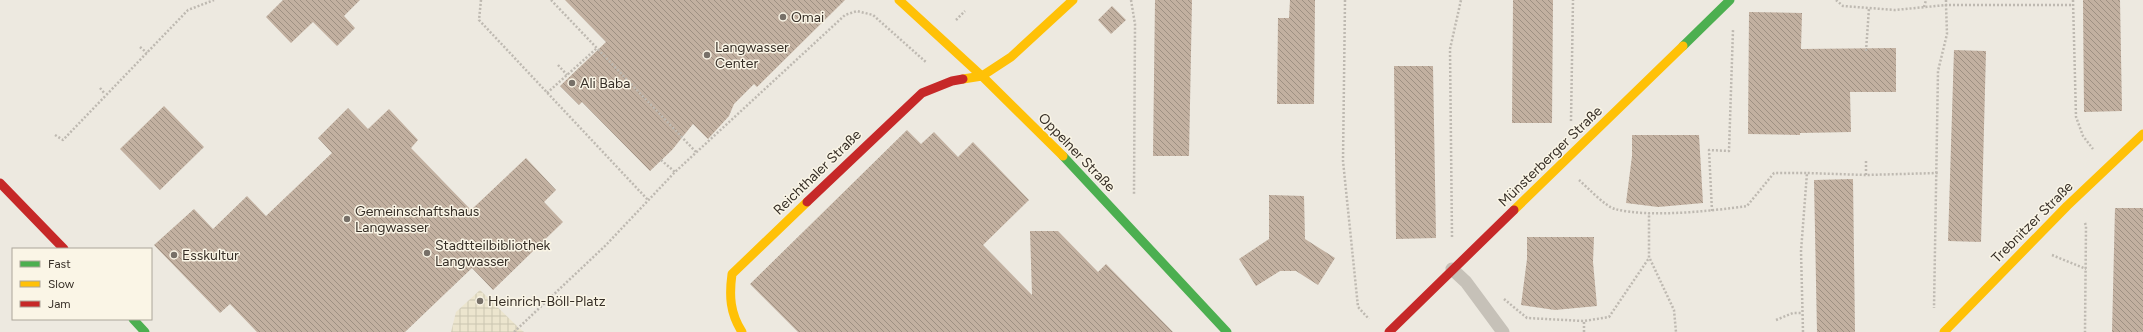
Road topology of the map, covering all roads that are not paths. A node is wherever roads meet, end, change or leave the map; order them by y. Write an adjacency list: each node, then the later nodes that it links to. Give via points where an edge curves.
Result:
1 (899, 0): 4 (street, Oppelner Straße)
2 (1073, 0): 4 (street, via 1011,57)
3 (1730, 0): 8 (street, Münsterberger Straße)
4 (982, 76): 11 (street, Reichthaler Straße, via 952,81 922,92 732,274 732,317); 12 (street, Oppelner Straße, via 1107,202)
5 (2143, 134): 15 (street, Trebnitzer Straße, via 2028,245)
6 (0, 183): 7 (street)
7 (63, 248)
8 (1452, 269): 13 (street, Münsterberger Straße); 14 (lane, via 1466,282)
9 (134, 320): 10 (street)
10 (145, 332)
11 (742, 332)
12 (1227, 332)
13 (1389, 332)
14 (1503, 332)
15 (1944, 332)

